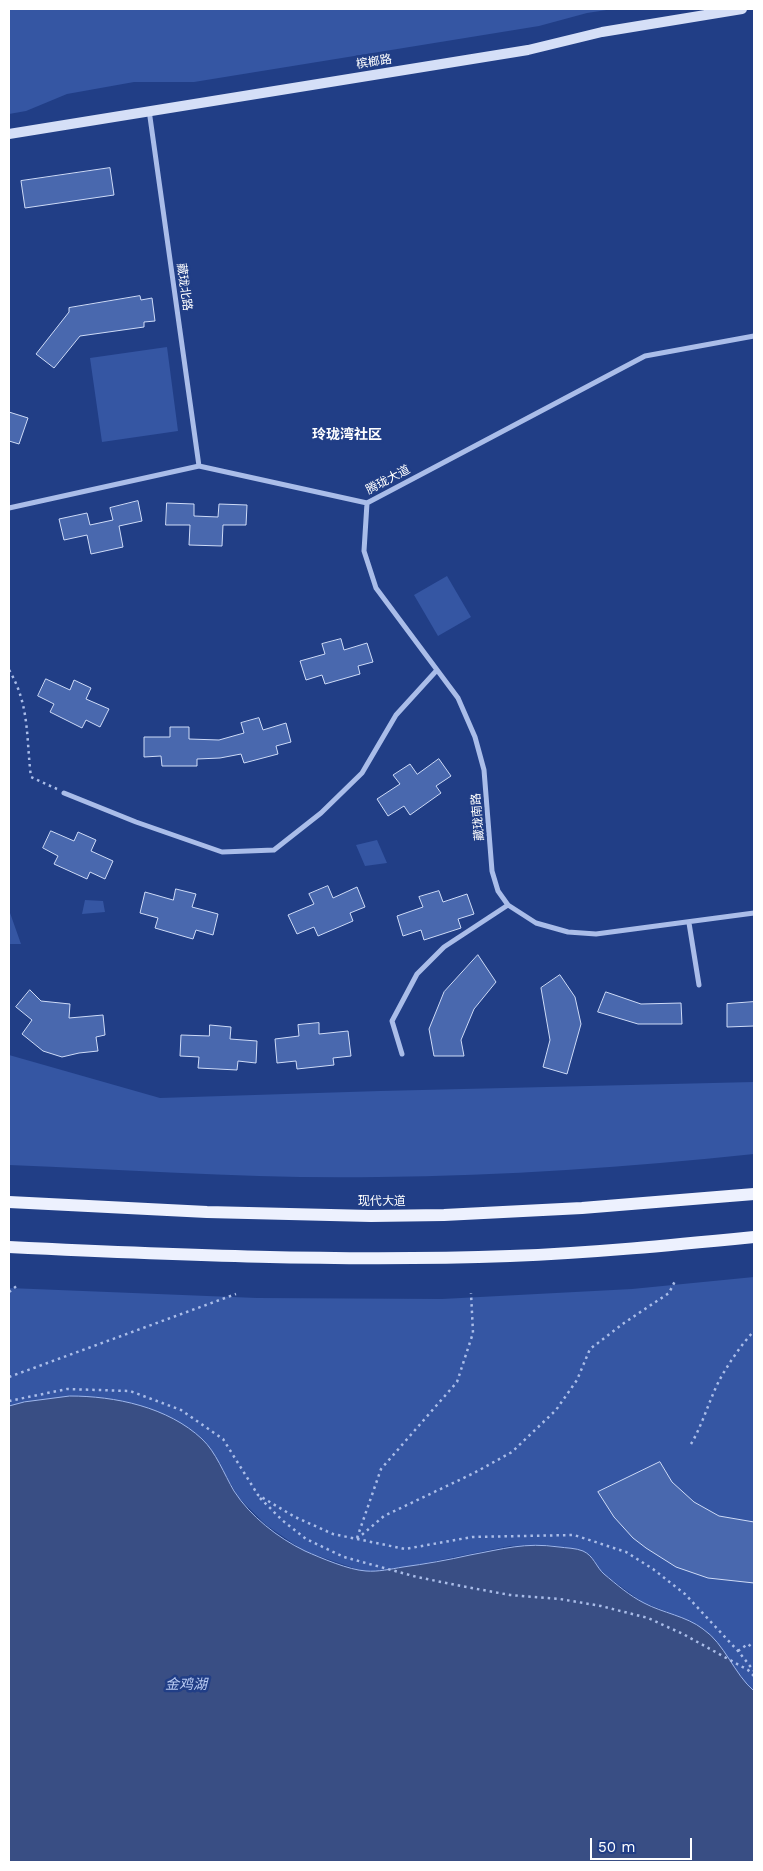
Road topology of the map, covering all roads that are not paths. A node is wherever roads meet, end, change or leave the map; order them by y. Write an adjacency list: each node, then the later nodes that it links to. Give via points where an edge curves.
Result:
1 (742, 9): 2 (main road, 槟榔路, via 602,32 528,50)
2 (149, 110): 3 (main road, 槟榔路); 5 (street, 藏珑北路)
3 (9, 134)
4 (754, 336): 6 (street, 腾珑大道, via 645,356)
5 (199, 466): 6 (street, 腾珑大道); 7 (street, 腾珑大道)
6 (367, 503): 8 (street, 藏珑南路, via 364,552 376,588)
7 (9, 508)
8 (437, 670): 9 (street, via 396,715 362,773 321,813 274,850 222,852); 10 (street, 藏珑南路, via 458,698 476,737 484,770 492,871 498,891)
9 (64, 793)
10 (508, 905): 12 (street, 藏珑南路, via 536,923 568,932 596,934); 14 (street, via 444,948 417,974 392,1021)
11 (754, 913): 12 (street, 藏珑南路)
12 (689, 923): 13 (street)
13 (699, 985)
14 (402, 1054)
15 (754, 1194): 16 (main road, 现代大道, via 582,1208 426,1215 207,1212)
16 (9, 1202)
17 (754, 1237): 18 (main road, via 575,1253 368,1259)
18 (9, 1247)

